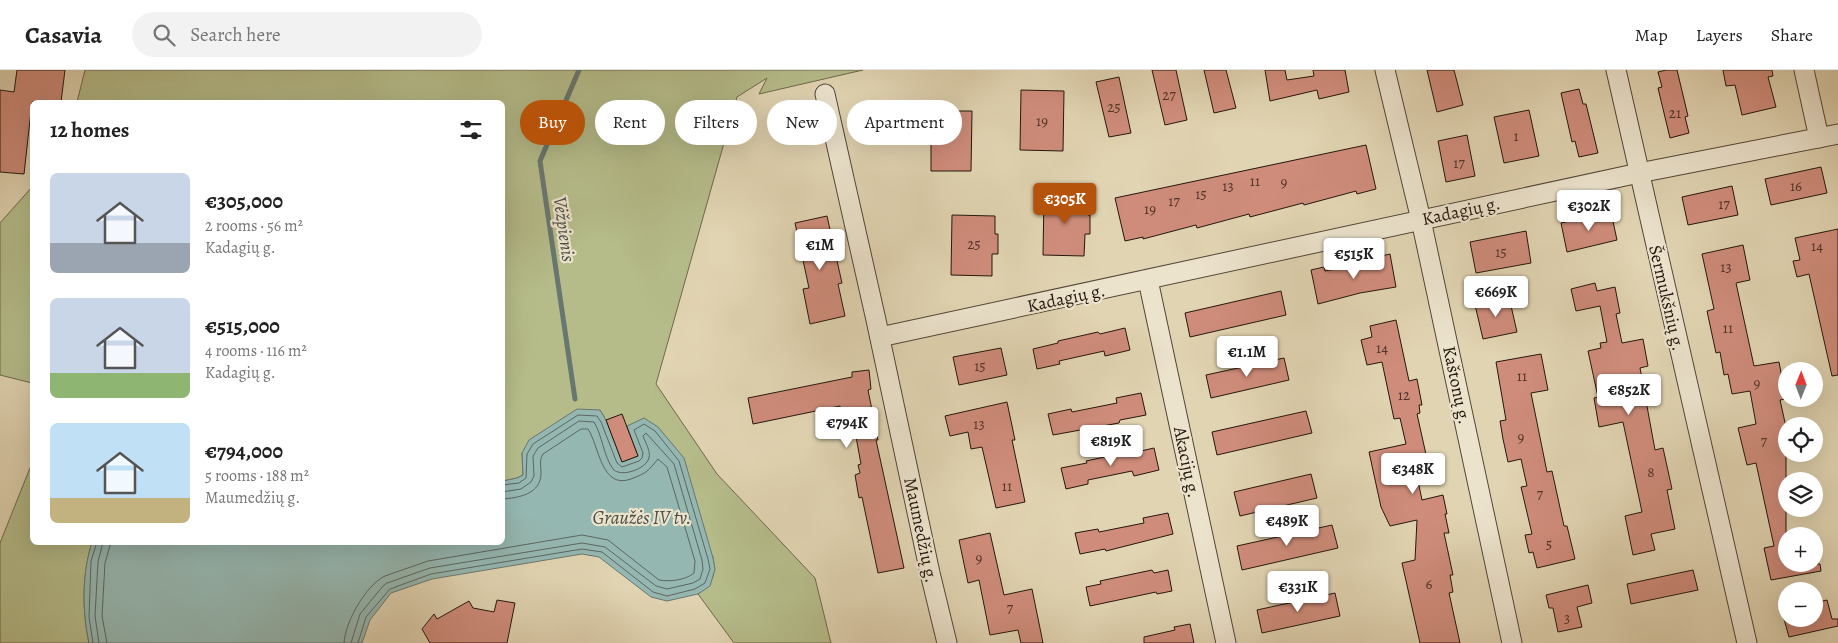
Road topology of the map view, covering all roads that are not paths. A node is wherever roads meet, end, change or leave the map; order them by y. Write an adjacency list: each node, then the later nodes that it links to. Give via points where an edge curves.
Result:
1 (1385, 70): 8 (street, Kaštonų g.)
2 (1616, 70): 7 (street, Šermukšnių g.)
3 (1804, 70): 6 (street)
4 (825, 94): 10 (street, Maumedžių g.)
5 (1838, 134): 6 (street, Kadagių g.)
6 (1819, 138): 7 (street, Kadagių g.)
7 (1638, 173): 8 (street, Kadagių g.); 14 (street, Šermukšnių g.)
8 (1422, 220): 9 (street, Kadagių g.); 13 (street, Kaštonų g.)
9 (1148, 280): 10 (street, Kadagių g.); 12 (street, Akacijų g.)
10 (880, 338): 11 (street, Maumedžių g.)
11 (947, 643)
12 (1226, 643)
13 (1512, 643)
14 (1747, 643)

